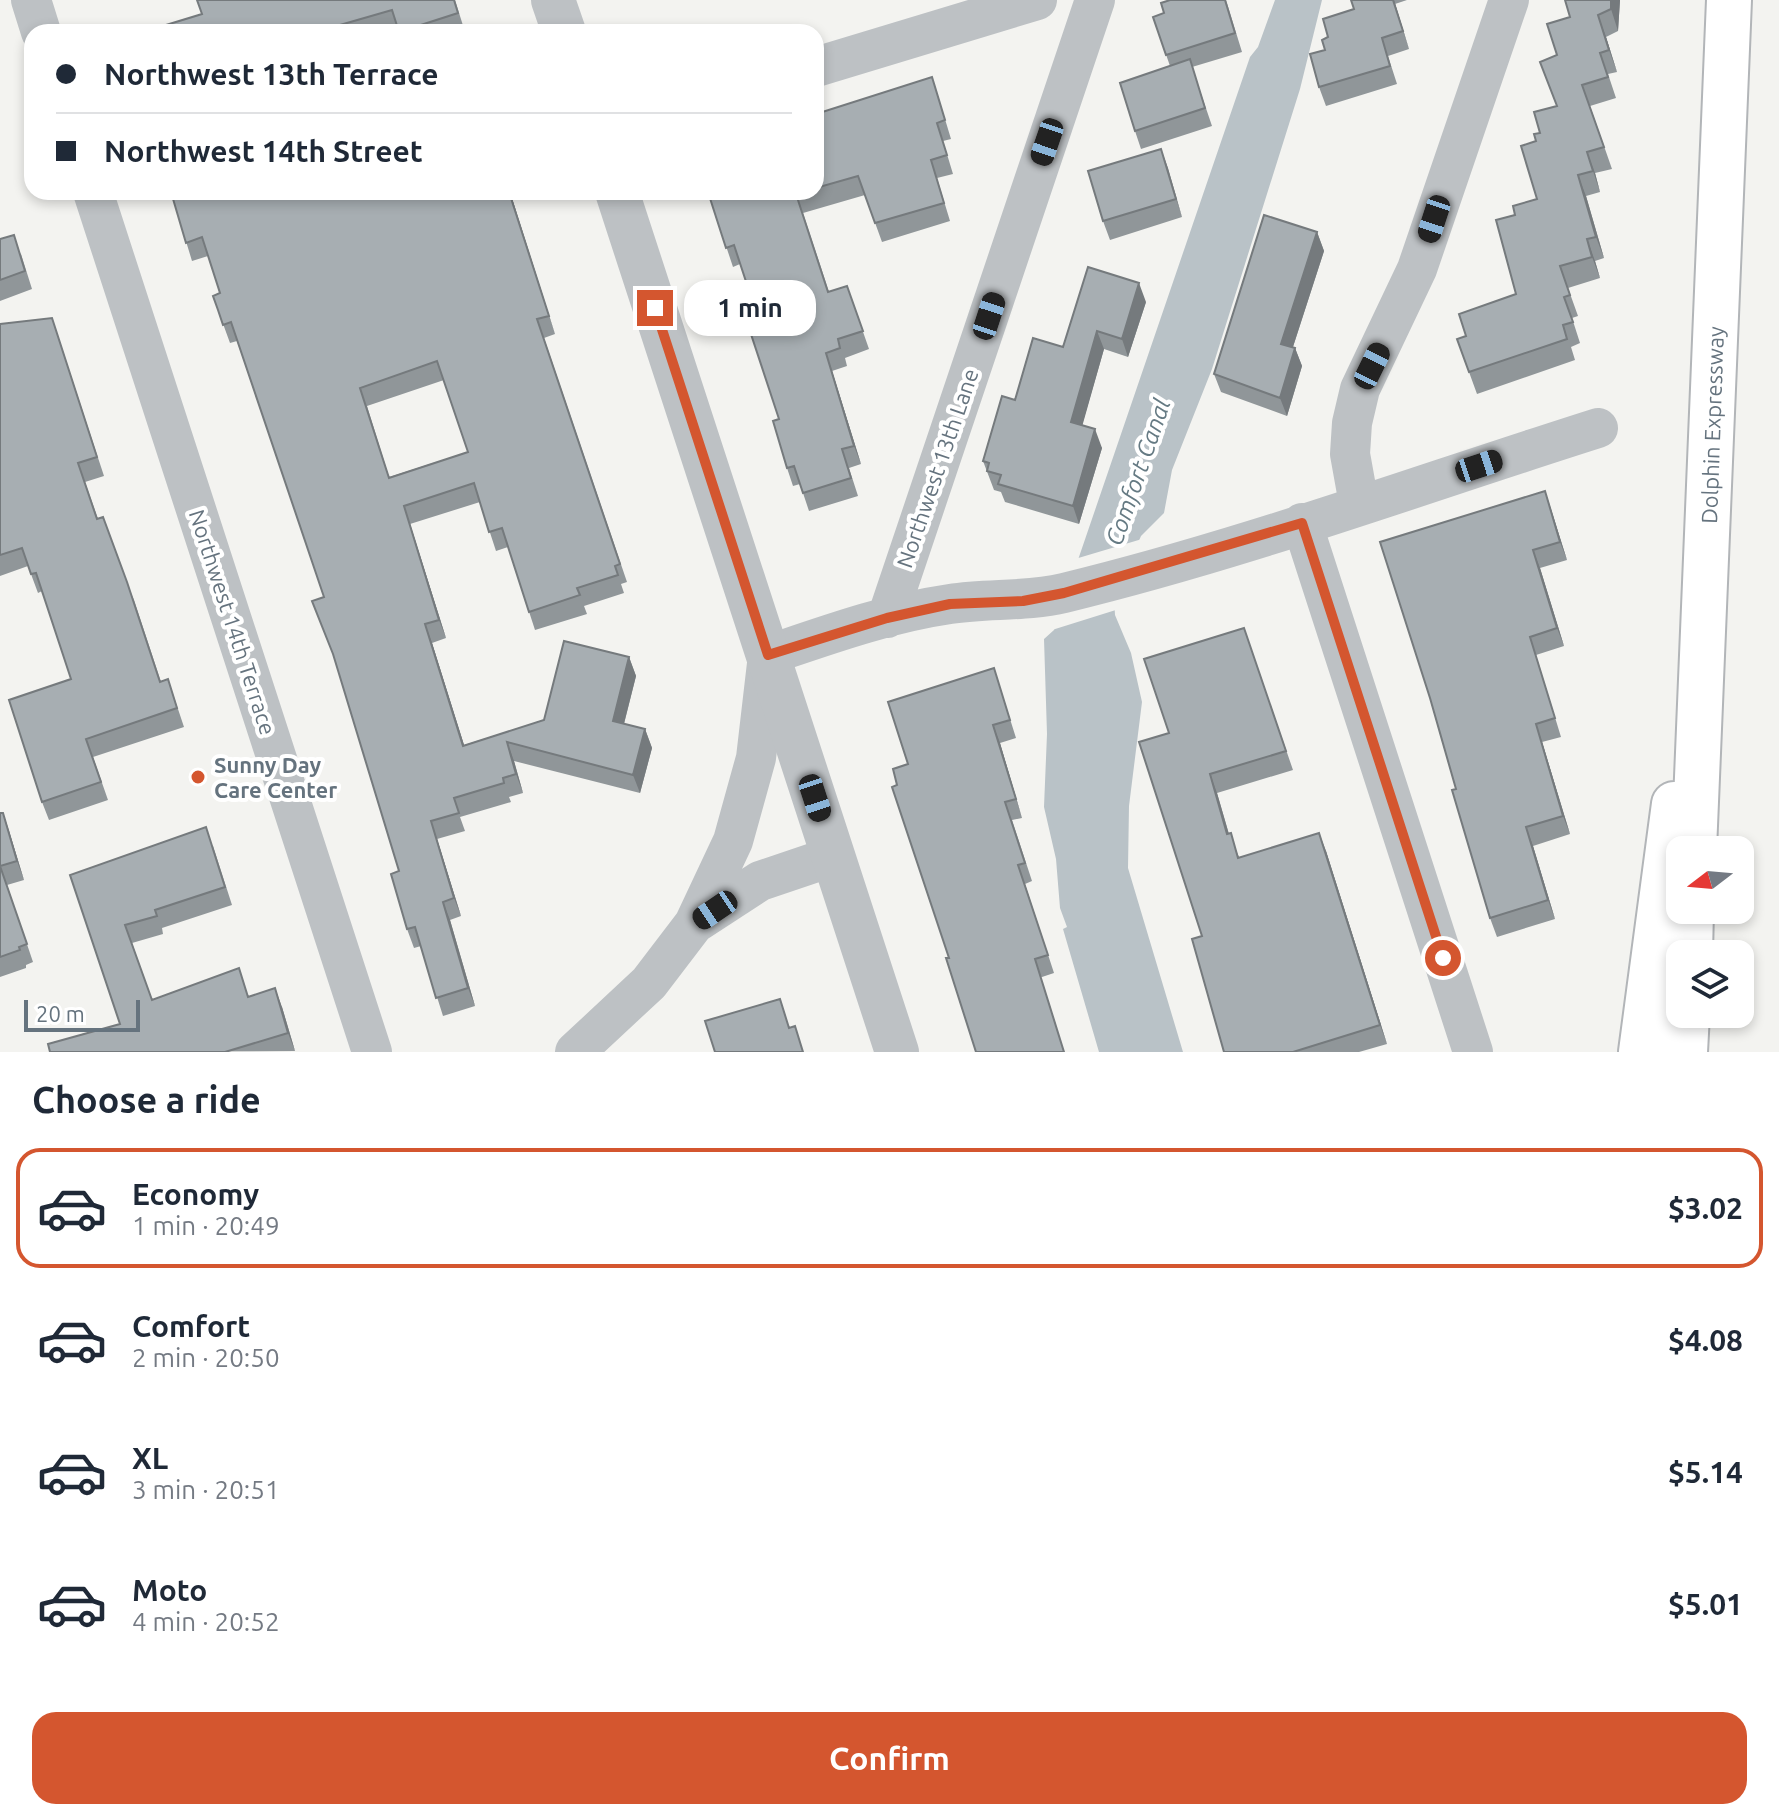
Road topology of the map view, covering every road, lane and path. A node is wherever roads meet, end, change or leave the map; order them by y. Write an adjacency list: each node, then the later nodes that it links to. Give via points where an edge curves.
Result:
1 (31, 0): 7 (street)
2 (553, 0): 8 (street)
3 (1037, 0): 9 (street)
4 (1095, 0): 16 (street, Northwest 13th Lane)
5 (1509, 0): 13 (street, via 1417,269 1360,389 1350,454)
6 (1729, 0): 15 (highway, Dolphin Expressway)
7 (38, 24)
8 (561, 24)
9 (824, 65)
10 (96, 200): 22 (street, Northwest 14th Terrace)
11 (620, 200): 17 (street)
12 (1598, 428): 13 (street)
13 (1359, 504): 14 (street)
14 (1302, 523): 16 (street, via 1064,593 1023,601 950,604); 25 (street)
15 (1706, 567): 18 (highway, Dolphin Expressway); 26 (highway)
16 (887, 618): 17 (street)
17 (768, 655): 19 (street); 20 (street, via 756,758 740,819)
18 (1695, 836)
19 (834, 856): 20 (street, via 760,881); 24 (street)
20 (694, 924): 23 (street, via 649,983)
21 (1686, 1028): 27 (highway)
22 (372, 1052)
23 (575, 1052)
24 (897, 1052)
25 (1473, 1052)
26 (1641, 1052)
27 (1685, 1052)

